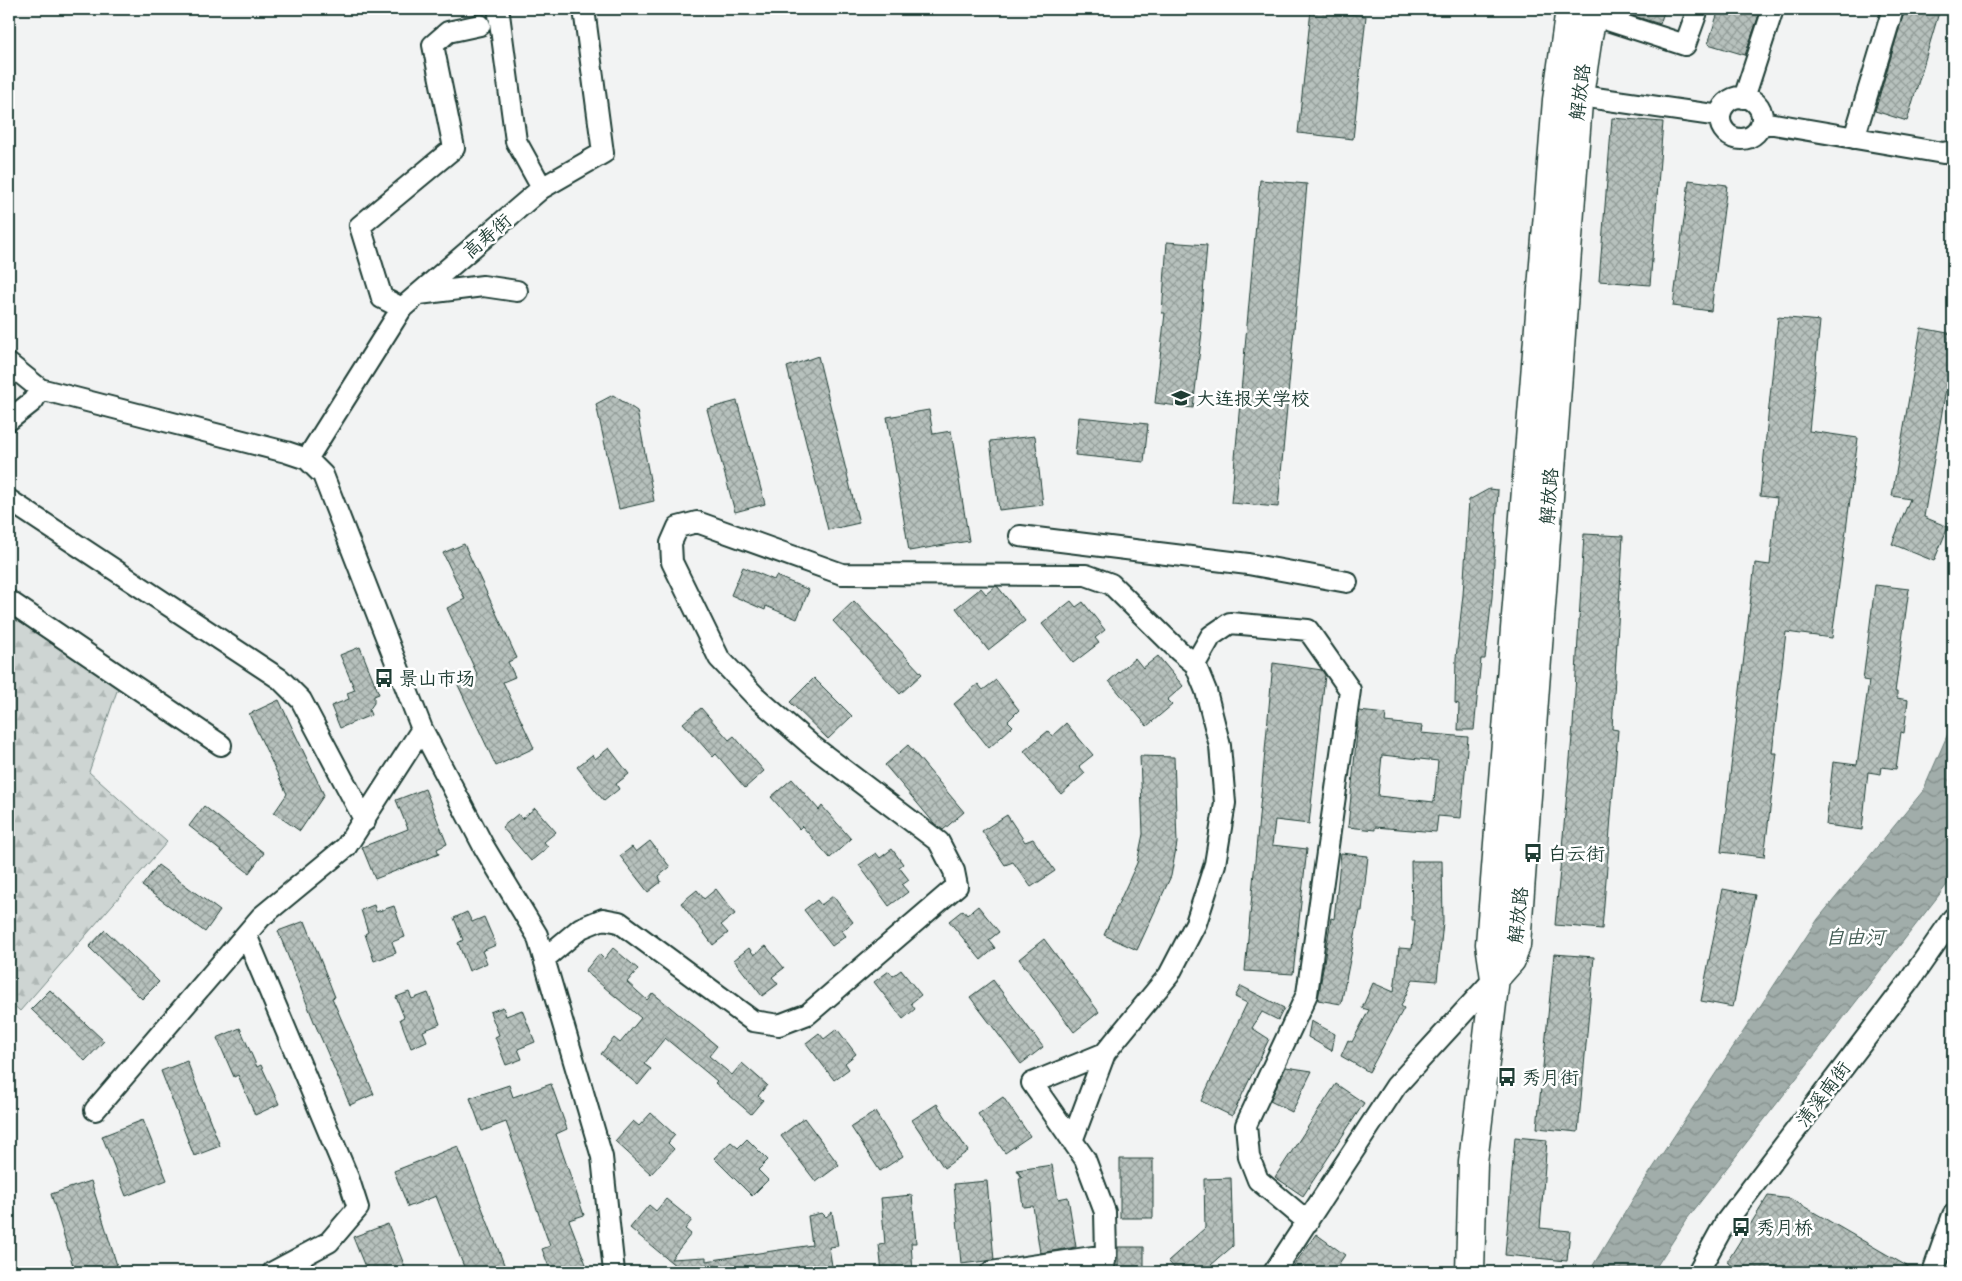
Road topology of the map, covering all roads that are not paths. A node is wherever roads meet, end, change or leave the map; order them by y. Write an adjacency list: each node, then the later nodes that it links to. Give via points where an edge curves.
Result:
1 (584, 9): 14 (street, 高寿街, via 603,153)
2 (1698, 9): 5 (street, via 1685,45)
3 (1773, 9): 9 (street)
4 (1893, 9): 12 (street)
5 (1585, 11): 8 (main road, 解放路)
6 (499, 14): 14 (street, via 516,141)
7 (480, 25): 17 (street, via 448,32 433,44 454,148 360,226 382,298)
8 (1568, 94): 10 (street); 33 (main road, 解放路, via 1490,944)
9 (1744, 98): 10 (street, via 1731,100); 11 (street, via 1756,103)
10 (1720, 116): 11 (street, via 1724,130 1735,138 1750,138)
11 (1762, 122): 12 (street)
12 (1854, 138): 13 (street, via 1943,153)
13 (1953, 151)
14 (542, 188): 16 (street, 高寿街)
15 (517, 291): 16 (street, via 483,286)
16 (419, 294): 17 (street, 高寿街)
17 (402, 308): 21 (street, 高寿街)
18 (9, 364): 19 (street)
19 (40, 389): 20 (street, via 33,401); 21 (street)
20 (9, 420)
21 (307, 460): 27 (street, via 323,475)
22 (9, 500): 29 (street, via 280,680 301,700)
23 (1020, 536): 24 (street, via 1248,564)
24 (1347, 582)
25 (9, 601): 28 (street)
26 (1195, 664): 32 (street, via 1111,584 1086,575 842,574 697,522 678,527 671,543 672,562 719,658 755,696 811,745 939,842 954,871 957,886 808,1014 779,1025 753,1021 618,922 603,919 581,928); 34 (street, via 1206,691 1220,746 1225,803 1214,864 1196,923 1169,975); 38 (street, via 1211,636 1230,623 1308,630 1350,690 1307,994 1246,1125 1249,1157 1258,1180)
27 (422, 729): 29 (street); 32 (street, via 484,847 537,934)
28 (221, 745)
29 (365, 820): 31 (street, via 346,847 261,917)
30 (1953, 918): 46 (street, 清溪南街, via 1910,980 1726,1223)
31 (246, 936): 35 (street); 41 (street, via 358,1208 329,1242)
32 (544, 959): 42 (street, via 602,1158)
33 (1495, 978): 38 (street, via 1396,1086); 45 (main road, 解放路, via 1473,1162)
34 (1105, 1053): 36 (street); 36 (street, via 1032,1082)
35 (95, 1110)
36 (1072, 1141): 40 (street, via 1085,1159 1105,1212)
37 (1953, 1215): 39 (street)
38 (1308, 1222): 44 (street)
39 (1947, 1253): 47 (street)
40 (1104, 1264): 43 (street)
41 (273, 1272)
42 (614, 1272)
43 (991, 1272)
44 (1274, 1272)
45 (1470, 1272)
46 (1698, 1272)
47 (1933, 1272)

